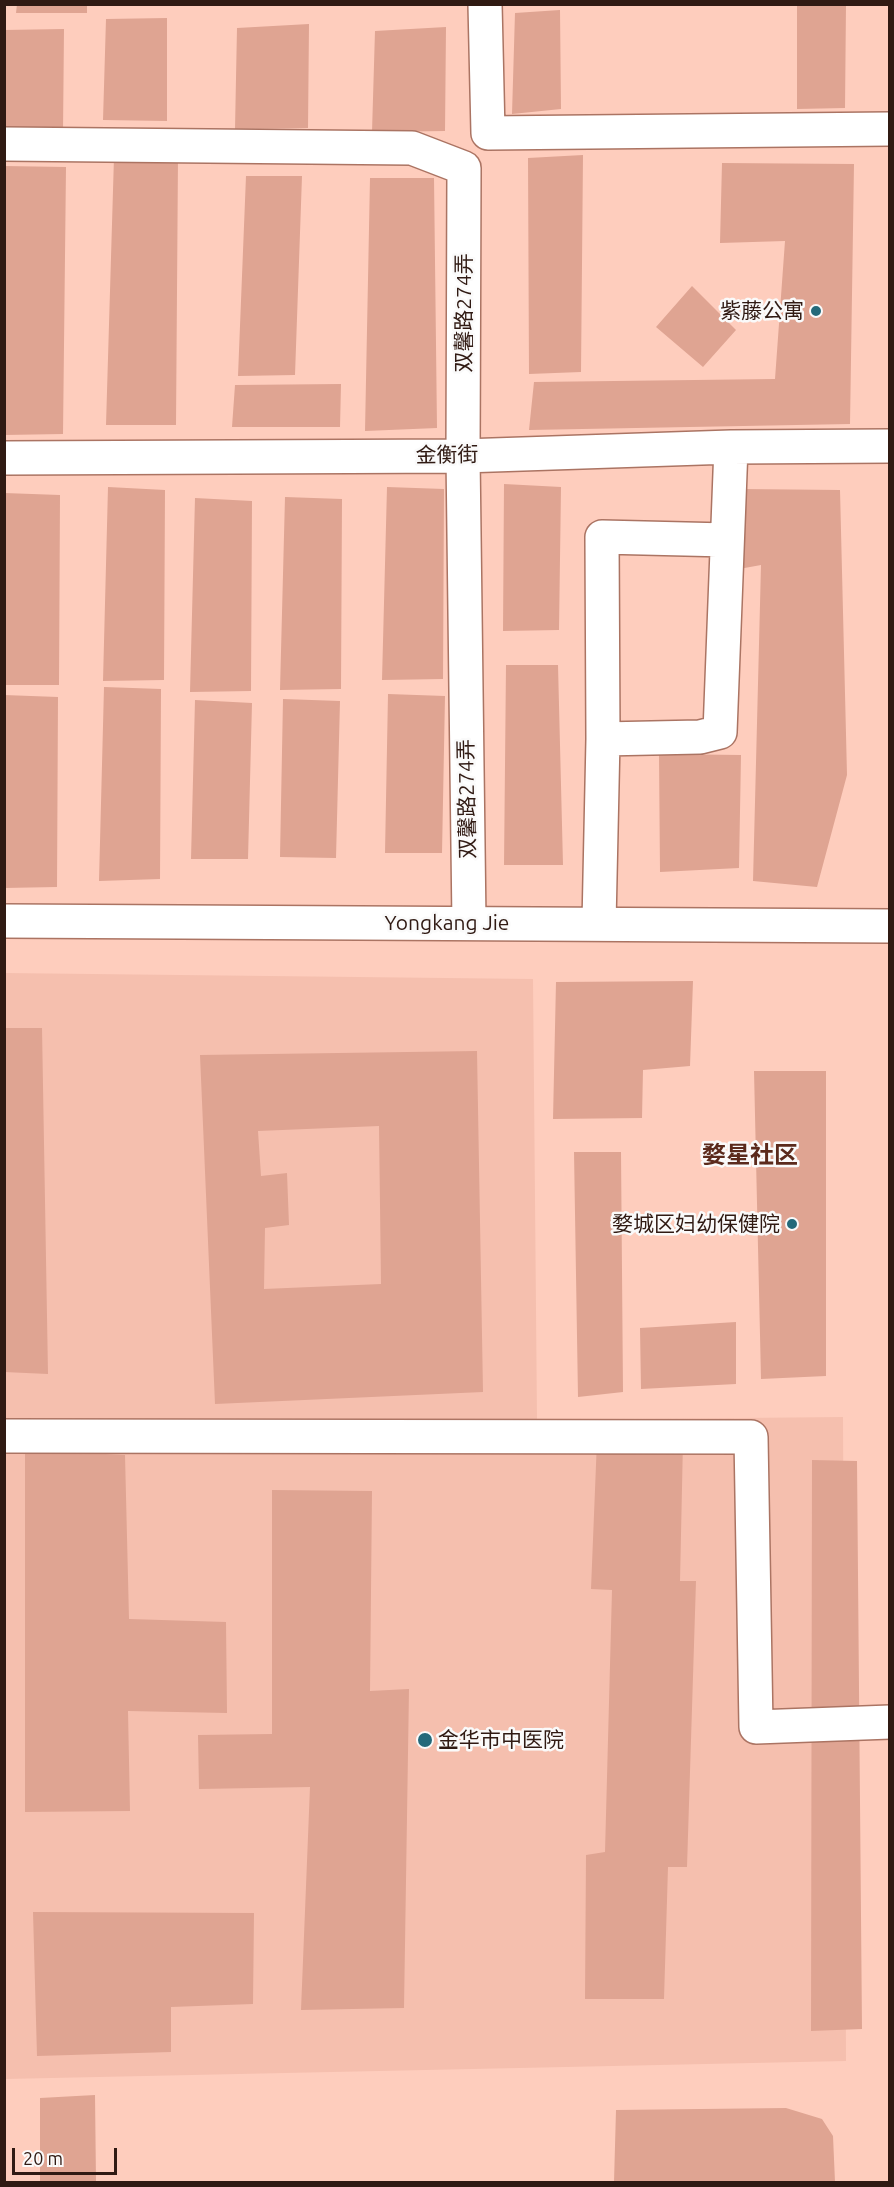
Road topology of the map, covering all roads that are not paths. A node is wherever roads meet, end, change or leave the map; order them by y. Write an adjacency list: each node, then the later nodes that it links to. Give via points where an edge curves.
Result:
1 (485, 4): 2 (street, via 488,133)
2 (890, 129)
3 (4, 144): 6 (street, 双馨路274弄, via 412,148 464,168)
4 (890, 446): 5 (street, 金衡街)
5 (730, 447): 6 (street, 金衡街); 8 (street)
6 (463, 456): 7 (street, 金衡街); 11 (street, 双馨路274弄)
7 (4, 458)
8 (727, 540): 9 (street, via 720,732 700,737); 9 (street, via 602,537)
9 (603, 739): 12 (street)
10 (4, 921): 11 (street, Yongkang Jie)
11 (469, 922): 12 (street, Yongkang Jie)
12 (599, 923): 13 (street, Yongkang Jie)
13 (890, 926)
14 (4, 1436): 15 (street, via 751,1437 756,1727)
15 (890, 1722)

